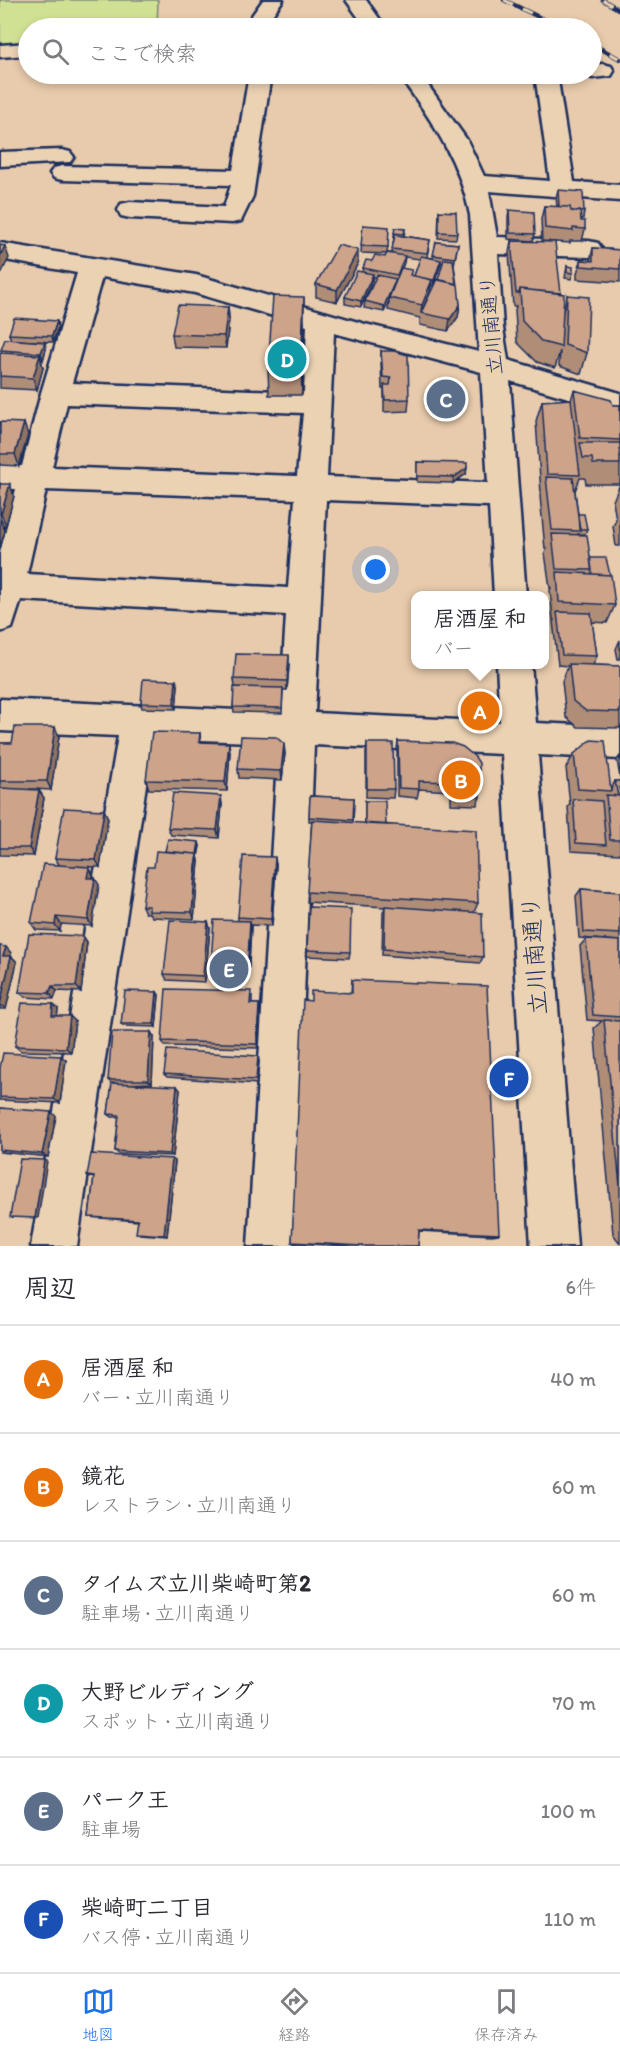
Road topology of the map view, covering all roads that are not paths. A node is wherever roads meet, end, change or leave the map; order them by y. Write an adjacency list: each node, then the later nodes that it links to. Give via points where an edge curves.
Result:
1 (273, 0): 3 (street)
2 (356, 0): 4 (street)
3 (260, 18)
4 (369, 18)
5 (18, 50): 6 (street)
6 (0, 51)
7 (258, 84): 11 (street)
8 (418, 84): 12 (street, 立川南通り, via 449,126)
9 (547, 84): 13 (street)
10 (0, 159): 11 (street)
11 (244, 178): 15 (street, via 242,196 232,215)
12 (475, 183): 13 (street); 16 (street, 立川南通り)
13 (563, 189): 14 (street)
14 (620, 193)
15 (130, 210)
16 (485, 244): 17 (street); 21 (street, 立川南通り, via 489,338)
17 (589, 249)
18 (0, 251): 19 (street)
19 (92, 266): 20 (street, via 196,284); 22 (street)
20 (321, 320): 21 (street); 23 (street)
21 (495, 366): 24 (street); 28 (street, 立川南通り)
22 (55, 393): 23 (street); 26 (street)
23 (318, 403): 27 (street)
24 (620, 403)
25 (0, 477): 26 (street)
26 (35, 478): 27 (street); 31 (street)
27 (312, 488): 28 (street); 30 (street)
28 (504, 495): 29 (street, 立川南通り)
29 (510, 591)
30 (303, 602): 31 (street); 35 (street)
31 (3, 604)
32 (514, 669): 36 (street, 立川南通り)
33 (0, 715): 34 (street)
34 (138, 722): 35 (street); 38 (street)
35 (299, 729): 36 (street); 39 (street)
36 (519, 738): 37 (street); 40 (street, 立川南通り)
37 (620, 743)
38 (54, 1246)
39 (272, 1246)
40 (554, 1246)

